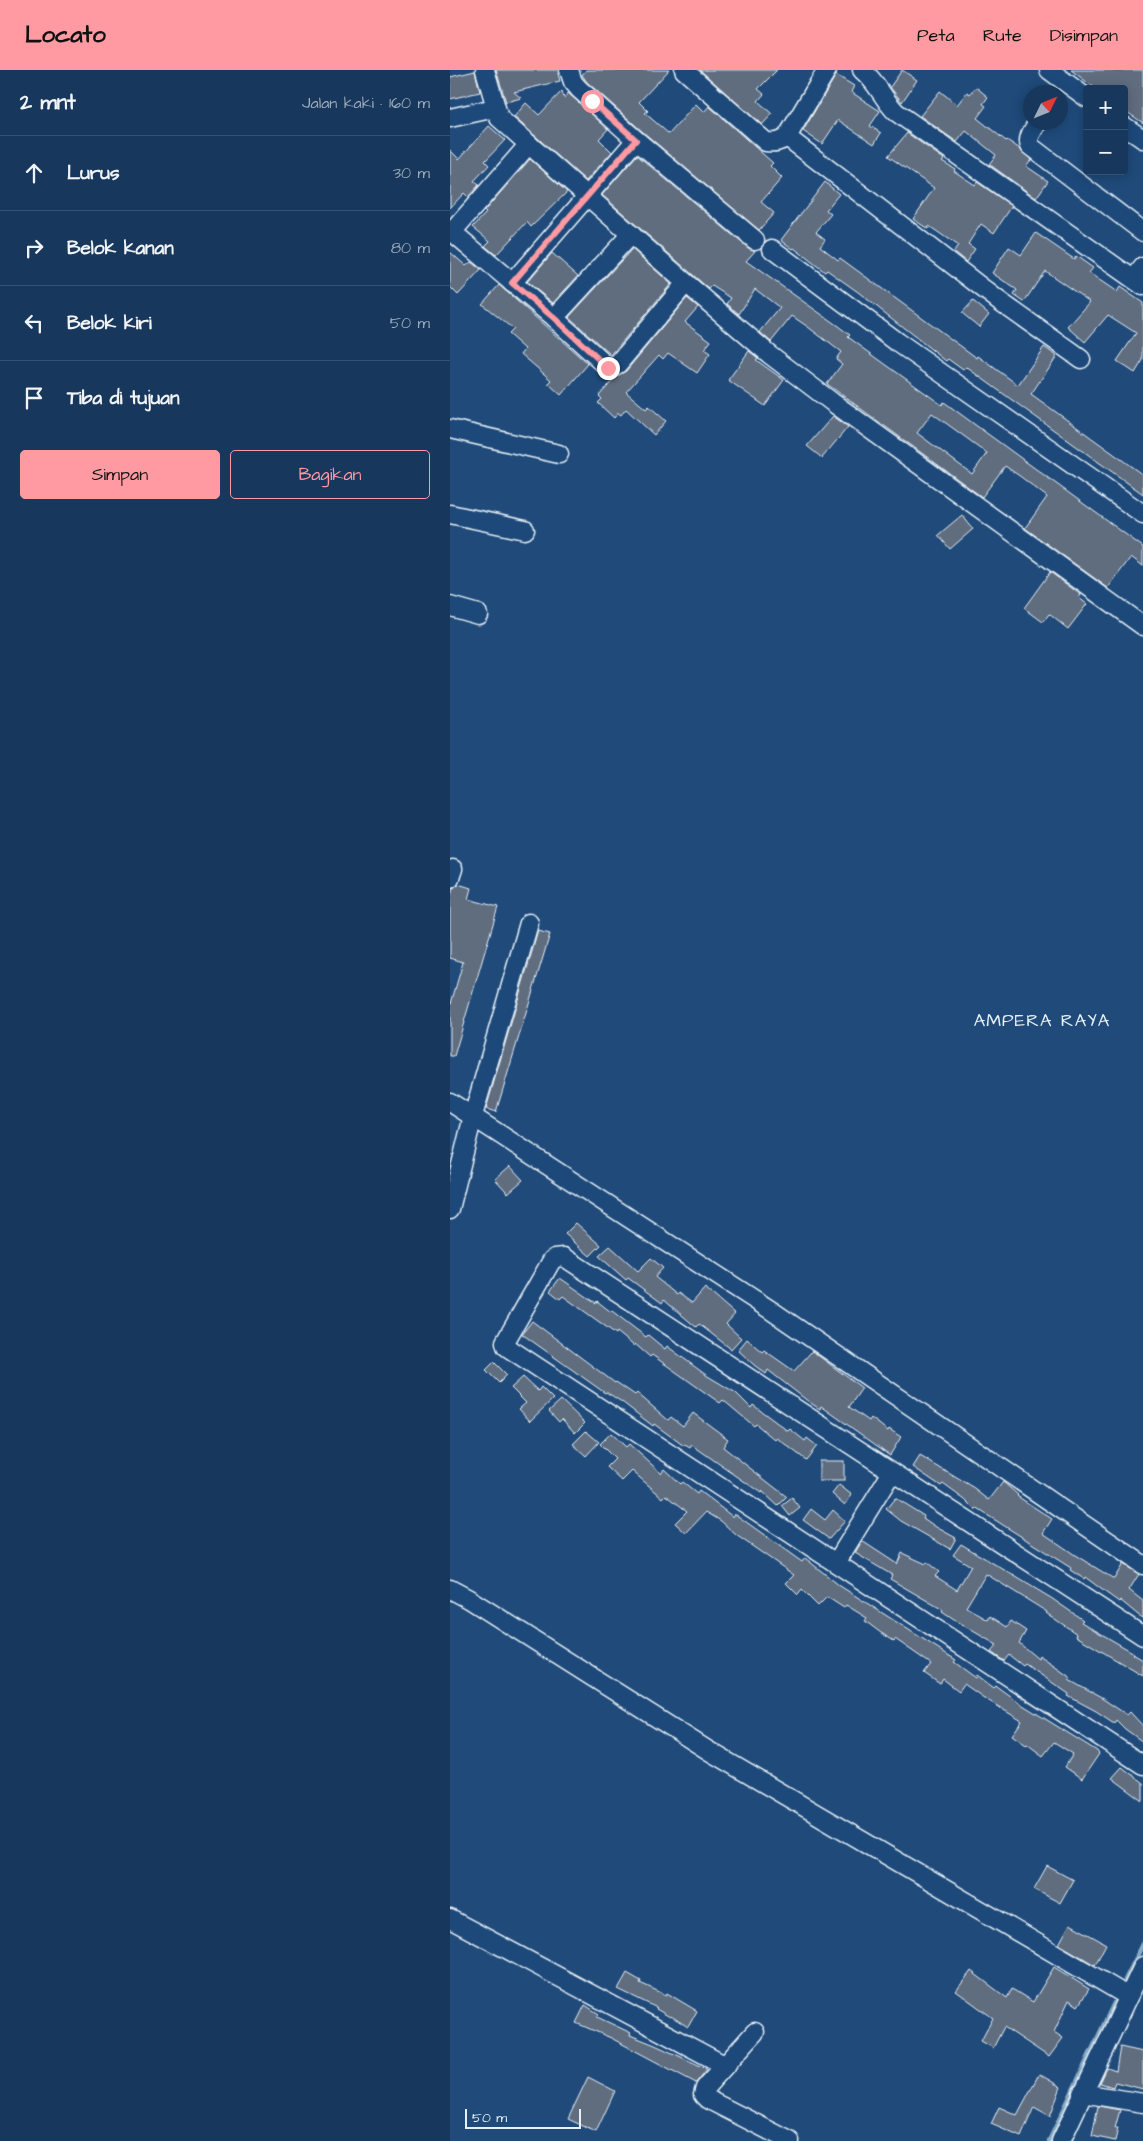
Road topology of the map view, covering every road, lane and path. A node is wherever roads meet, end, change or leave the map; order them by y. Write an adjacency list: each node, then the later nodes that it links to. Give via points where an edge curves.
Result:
1 (485, 70): 10 (street)
2 (569, 70): 16 (street, via 579,89)
3 (684, 70): 14 (street, via 766,142 780,142)
4 (862, 70): 24 (street, via 876,82 886,102 896,112)
5 (1049, 70): 7 (street)
6 (818, 74): 14 (street)
7 (1059, 85)
8 (1068, 90): 9 (street)
9 (1083, 96)
10 (495, 108): 11 (street); 17 (street, via 499,118)
11 (450, 118)
12 (1128, 129): 15 (street)
13 (1034, 130): 20 (street, via 1028,142 1030,146)
14 (787, 137): 28 (street, via 998,300)
15 (1143, 139)
16 (636, 140): 18 (street); 22 (street)
17 (529, 144): 18 (street); 19 (street)
18 (588, 196): 21 (street); 25 (street)
19 (451, 231): 25 (street)
20 (1143, 232)
21 (631, 234): 26 (street); 27 (street)
22 (756, 240)
23 (772, 250): 32 (street)
24 (1140, 277)
25 (512, 283): 27 (street)
26 (686, 283): 27 (street, via 618,364 612,367 608,368); 36 (street, via 792,372)
27 (554, 318)
28 (1081, 359)
29 (450, 429): 30 (street)
30 (559, 454)
31 (450, 514): 33 (street)
32 (1143, 514)
33 (526, 530)
34 (450, 606): 35 (street)
35 (478, 614)
36 (1143, 626)
37 (529, 923): 39 (street)
38 (450, 1102): 39 (street)
39 (473, 1116): 40 (street); 43 (street, via 772,1311)
40 (450, 1209)
41 (892, 1472): 42 (street); 42 (street, via 564,1257 552,1260 505,1342 506,1346); 45 (street)
42 (836, 1563): 46 (street)
43 (1143, 1565)
44 (450, 1589): 49 (street, via 709,1751)
45 (1143, 1636)
46 (1143, 1765)
47 (450, 1919): 51 (street)
48 (1142, 1969): 49 (street)
49 (1129, 1997): 52 (street)
50 (755, 2032): 51 (street)
51 (726, 2066): 54 (street, via 705,2088 703,2094 707,2100)
52 (1082, 2093): 53 (street); 55 (street)
53 (1143, 2103)
54 (790, 2141)
55 (1061, 2141)

